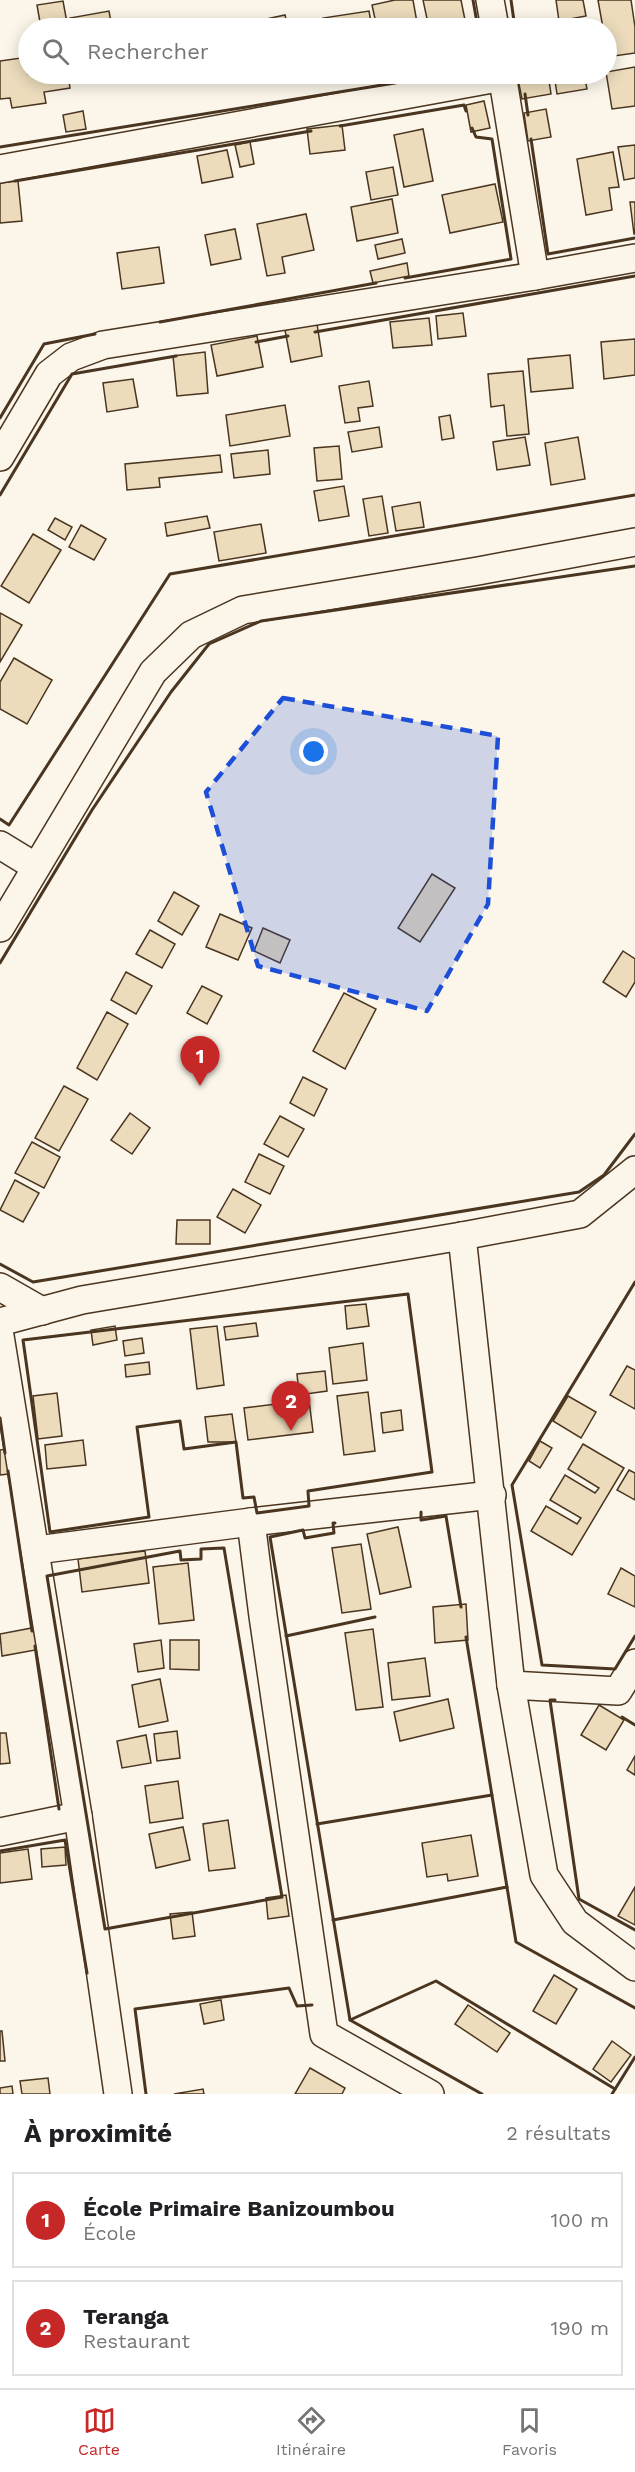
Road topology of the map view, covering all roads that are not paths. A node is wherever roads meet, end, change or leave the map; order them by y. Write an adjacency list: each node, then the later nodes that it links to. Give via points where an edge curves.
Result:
1 (490, 0): 2 (street)
2 (493, 18)
3 (454, 84): 5 (street)
4 (503, 84): 7 (street)
5 (0, 169)
6 (635, 258): 7 (street)
7 (535, 276): 8 (street, via 103,345 71,357 49,374)
8 (0, 457)
9 (635, 542): 11 (street, via 243,610 190,635 153,672)
10 (0, 845): 11 (street)
11 (36, 867): 12 (street)
12 (0, 928)
13 (635, 1170): 14 (street, via 580,1214)
14 (462, 1236): 16 (street, via 82,1300); 19 (street)
15 (0, 1287): 16 (street)
16 (42, 1311): 17 (street)
17 (0, 1322)
18 (0, 1336): 21 (street)
19 (492, 1495): 20 (street); 23 (street)
20 (251, 1521): 21 (street); 29 (street, via 324,2034)
21 (37, 1550): 25 (street)
22 (635, 1663): 24 (street)
23 (511, 1685): 24 (street); 27 (street, via 544,1875 575,1922)
24 (626, 1696)
25 (78, 1816): 26 (street); 28 (street)
26 (0, 1832)
27 (635, 1967)
28 (118, 2094)
29 (430, 2094)

